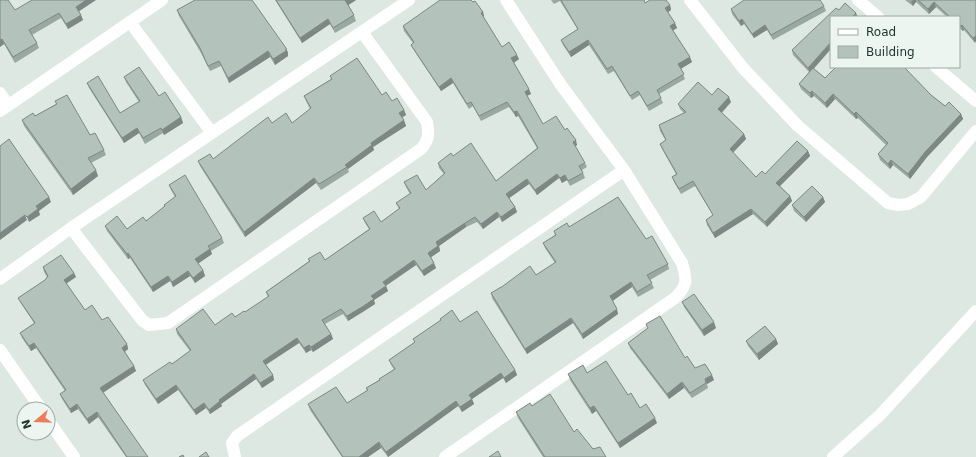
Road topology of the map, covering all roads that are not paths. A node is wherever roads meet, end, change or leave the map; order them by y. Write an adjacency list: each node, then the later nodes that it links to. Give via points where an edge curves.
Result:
1 (162, 0): 7 (street)
2 (409, 0): 8 (street)
3 (506, 0): 15 (street, via 561,85)
4 (690, 0): 13 (street, via 743,68 798,126 888,203 908,204 921,197)
5 (858, 0): 6 (street)
6 (877, 16)
7 (130, 22): 12 (street); 14 (street)
8 (362, 32): 14 (street); 16 (street, via 427,122 427,143 168,323 149,325 142,320)
9 (937, 68): 11 (street)
10 (0, 93): 12 (street)
11 (976, 101)
12 (4, 108)
13 (976, 130)
14 (212, 133): 16 (street)
15 (624, 170): 23 (street, via 237,436 232,443); 24 (street, via 682,263 686,276 684,289 675,298)
16 (71, 228): 17 (street)
17 (0, 279)
18 (976, 311): 25 (street, via 880,415)
19 (0, 350): 20 (street)
20 (35, 401)
21 (56, 431): 22 (street)
22 (74, 457)
23 (235, 457)
24 (445, 457)
25 (832, 457)

